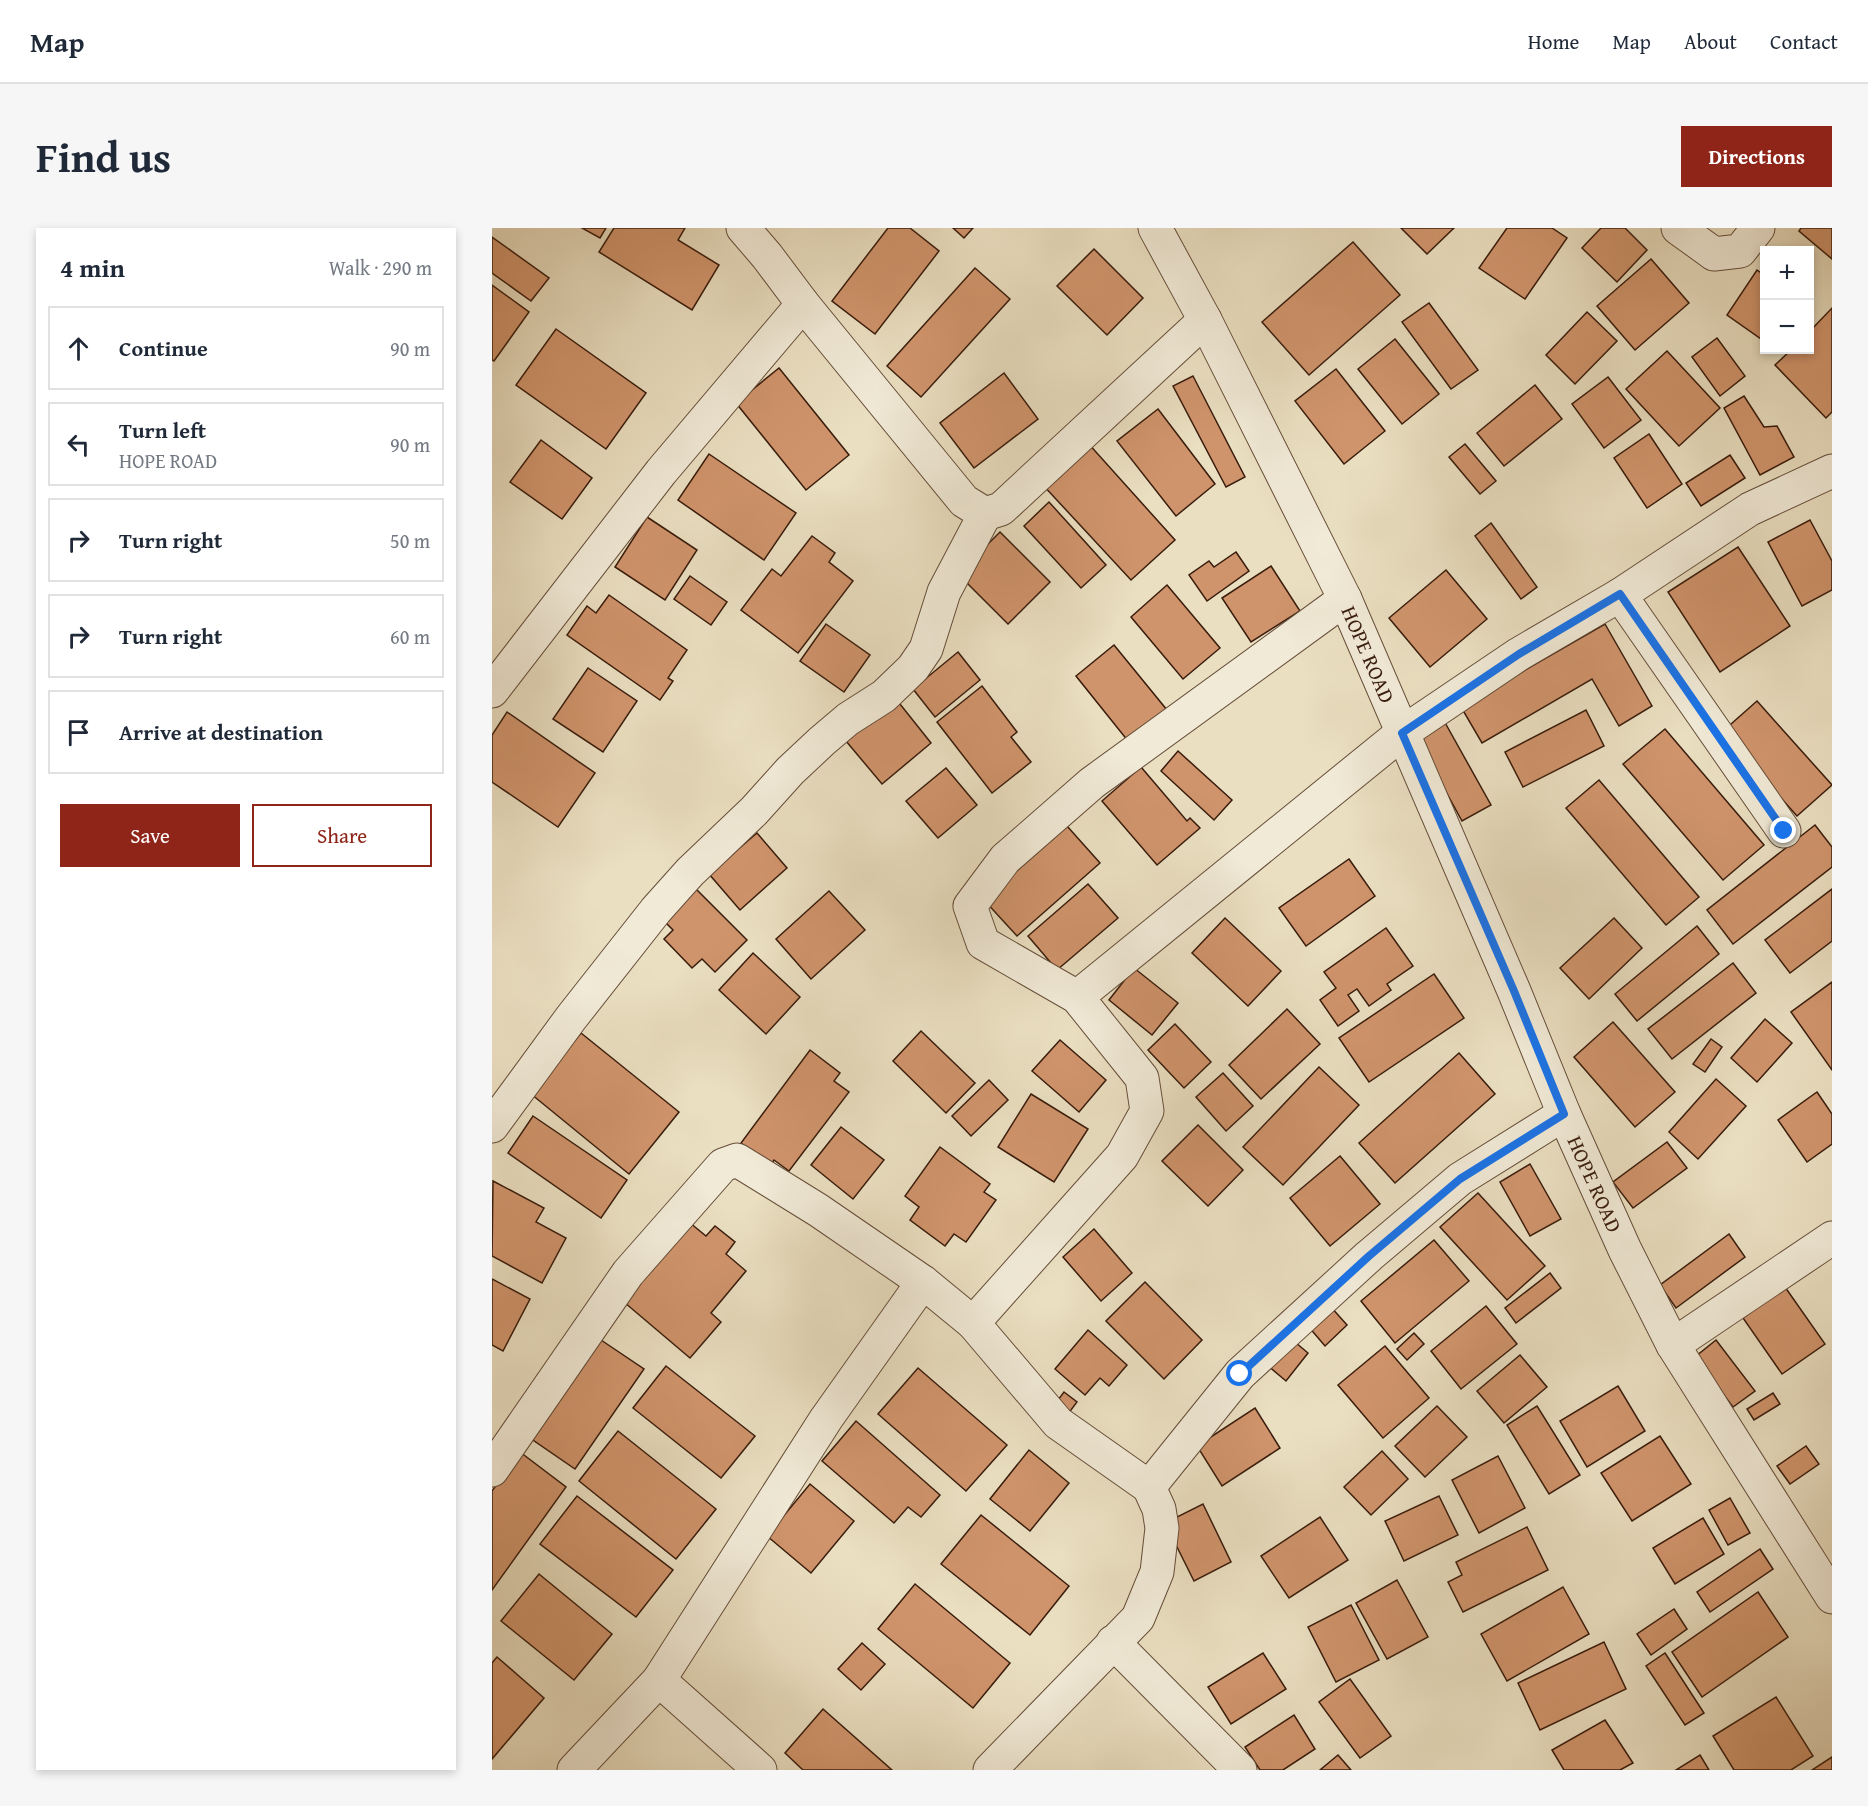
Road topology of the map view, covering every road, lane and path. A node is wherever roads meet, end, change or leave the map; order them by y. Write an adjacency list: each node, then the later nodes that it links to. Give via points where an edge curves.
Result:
1 (743, 228): 5 (street)
2 (1155, 228): 6 (street, HOPE ROAD)
3 (1678, 228): 4 (street, via 1714,254 1740,251)
4 (1758, 228)
5 (803, 304): 8 (street, via 964,501); 11 (street, via 660,472)
6 (1204, 320): 8 (street, via 1001,509); 10 (street, HOPE ROAD)
7 (1832, 471): 9 (street, via 1750,509)
8 (985, 514): 16 (street, via 944,592 926,648 913,668 884,696 822,741 690,872 571,1018)
9 (1620, 594): 12 (street, via 1519,654); 13 (street)
10 (1345, 600): 12 (street, HOPE ROAD); 14 (street, via 1092,783 1005,859 970,906 983,943)
11 (492, 691)
12 (1402, 733): 14 (street); 15 (street, HOPE ROAD)
13 (1784, 831)
14 (1077, 997): 19 (street, via 1142,1078 1147,1111 1122,1156)
15 (1564, 1114): 20 (street, HOPE ROAD); 22 (street, via 1460,1179 1369,1256 1240,1374)
16 (492, 1126)
17 (1832, 1238): 20 (street)
18 (923, 1282): 19 (street); 21 (street, via 737,1160 723,1166 628,1273); 25 (street, via 826,1419)
19 (973, 1323): 22 (street, via 1058,1423)
20 (1673, 1345): 23 (street, HOPE ROAD)
21 (492, 1470)
22 (1149, 1487): 24 (street, via 1159,1509 1161,1528 1157,1572 1138,1618)
23 (1832, 1597)
24 (1113, 1642): 28 (street); 29 (street)
25 (659, 1680): 26 (street); 27 (street)
26 (574, 1770)
27 (760, 1770)
28 (990, 1770)
29 (1240, 1770)

